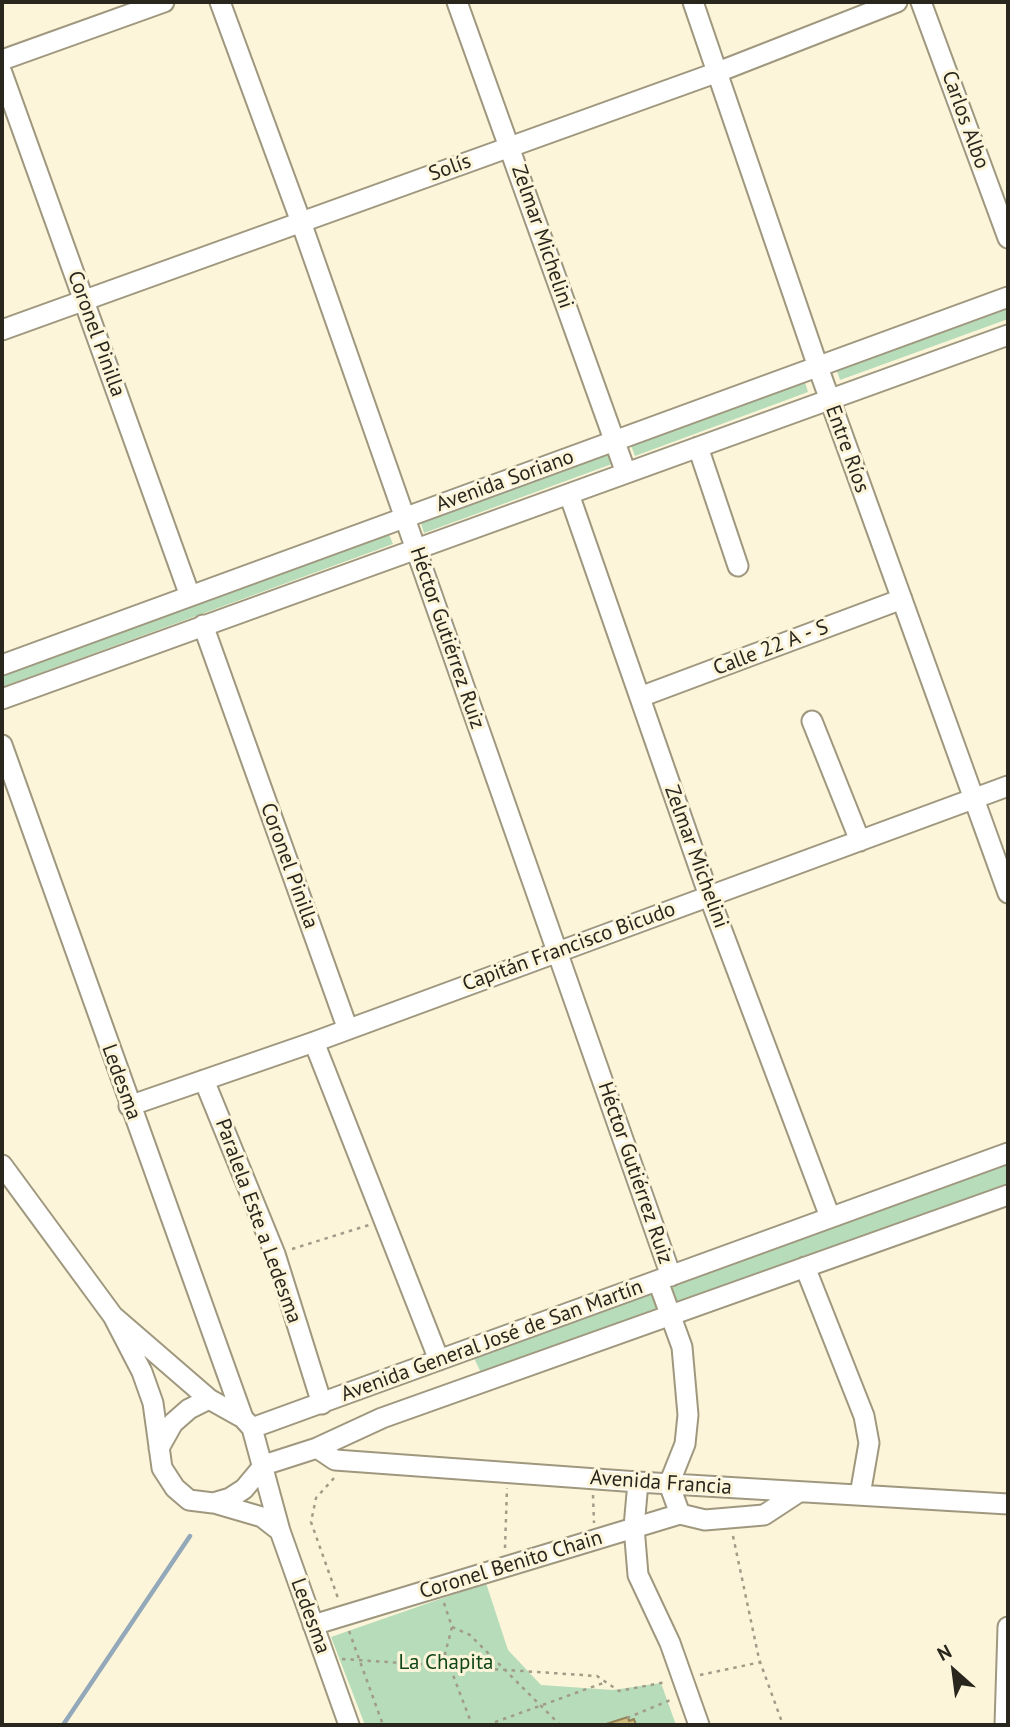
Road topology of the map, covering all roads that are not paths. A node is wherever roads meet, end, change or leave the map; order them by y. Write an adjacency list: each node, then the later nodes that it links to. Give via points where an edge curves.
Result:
1 (164, 2): 7 (street)
2 (220, 2): 11 (street, Héctor Gutiérrez Ruiz)
3 (457, 2): 10 (street, Zelmar Michelini)
4 (693, 2): 8 (street, Entre Ríos)
5 (897, 2): 8 (street, Solís)
6 (921, 2): 12 (street, Carlos Albo)
7 (2, 60)
8 (718, 72): 10 (street, Solís); 17 (street, Entre Ríos)
9 (2, 73): 14 (street, Coronel Pinilla)
10 (511, 147): 11 (street, Solís); 19 (street, Zelmar Michelini)
11 (301, 222): 14 (street, Solís); 23 (street, Héctor Gutiérrez Ruiz)
12 (1008, 238)
13 (1008, 297): 17 (street, Avenida Soriano)
14 (84, 300): 15 (street, Solís); 26 (street, Coronel Pinilla)
15 (2, 330)
16 (1008, 335): 18 (street, Avenida Soriano)
17 (818, 367): 18 (street, Entre Ríos); 19 (street, Avenida Soriano)
18 (830, 401): 20 (street, Avenida Soriano); 27 (street, Entre Ríos)
19 (615, 441): 21 (street, Zelmar Michelini); 23 (street, Avenida Soriano)
20 (698, 447): 21 (street, Avenida Soriano); 25 (street)
21 (626, 472): 22 (street, Avenida Soriano)
22 (569, 494): 24 (street, Avenida Soriano); 30 (street, Zelmar Michelini)
23 (405, 517): 24 (street, Héctor Gutiérrez Ruiz); 26 (street, Avenida Soriano)
24 (416, 549): 28 (street, Avenida Soriano); 39 (street, Héctor Gutiérrez Ruiz)
25 (738, 566)
26 (190, 596): 29 (street, Avenida Soriano)
27 (902, 599): 30 (street, Calle 22 A - S); 35 (street, Entre Ríos)
28 (203, 625): 31 (street, Avenida Soriano); 40 (street, Coronel Pinilla)
29 (2, 665)
30 (640, 697): 38 (street, Zelmar Michelini)
31 (2, 699)
32 (812, 721): 36 (street)
33 (2, 745): 43 (street, Ledesma)
34 (1008, 786): 35 (street, Capitán Francisco Bicudo)
35 (974, 799): 36 (street, Capitán Francisco Bicudo); 37 (street, Entre Ríos)
36 (860, 841): 38 (street, Capitán Francisco Bicudo)
37 (1008, 894)
38 (709, 896): 39 (street, Capitán Francisco Bicudo); 47 (street, Zelmar Michelini)
39 (557, 953): 40 (street, Capitán Francisco Bicudo); 49 (street, Héctor Gutiérrez Ruiz)
40 (347, 1027): 41 (street, Capitán Francisco Bicudo)
41 (314, 1042): 42 (street, Capitán Francisco Bicudo); 52 (street)
42 (204, 1080): 43 (street, Capitán Francisco Bicudo); 55 (street, Paralela Este a Ledesma, via 275,1254)
43 (129, 1106): 53 (street, Ledesma)
44 (1008, 1153): 47 (street, Avenida General José de San Martín)
45 (2, 1165): 51 (street)
46 (1008, 1195): 48 (street, Avenida General José de San Martín)
47 (830, 1217): 49 (street, Avenida General José de San Martín)
48 (804, 1267): 50 (street, Avenida General José de San Martín); 63 (street, via 864,1416 869,1443)
49 (664, 1278): 50 (street, Héctor Gutiérrez Ruiz); 52 (street, Avenida General José de San Martín)
50 (672, 1314): 58 (street, Avenida General José de San Martín, via 382,1418); 61 (street, Héctor Gutiérrez Ruiz, via 682,1346 688,1415 685,1444)
51 (113, 1316): 54 (street); 57 (street, via 153,1403)
52 (439, 1360): 55 (street, Avenida General José de San Martín)
53 (225, 1367): 54 (street); 56 (street, Ledesma)
54 (204, 1394): 56 (street); 57 (street, via 173,1423)
55 (322, 1404): 56 (street, Avenida General José de San Martín)
56 (247, 1423): 59 (street)
57 (159, 1448): 64 (street, via 162,1468 174,1488 189,1500)
58 (317, 1448): 59 (street, Avenida General José de San Martín); 60 (street, Avenida Francia, via 335,1460)
59 (264, 1465): 64 (street, via 244,1489); 68 (street, Ledesma)
60 (638, 1482): 61 (street, Avenida Francia); 67 (street)
61 (669, 1484): 62 (street, Avenida Francia); 66 (street)
62 (799, 1492): 63 (street, Avenida Francia); 66 (street, via 764,1515 705,1520)
63 (860, 1495): 65 (street, Avenida Francia)
64 (213, 1503): 68 (street, via 262,1517)
65 (1008, 1504)
66 (680, 1514): 67 (street, Coronel Benito Chain)
67 (634, 1527): 69 (street, Coronel Benito Chain); 72 (street, via 638,1575 670,1643)
68 (280, 1531): 69 (street, Ledesma)
69 (313, 1625): 71 (street, Ledesma)
70 (1008, 1627): 73 (street)
71 (349, 1725)
72 (699, 1725)
73 (1006, 1725)

